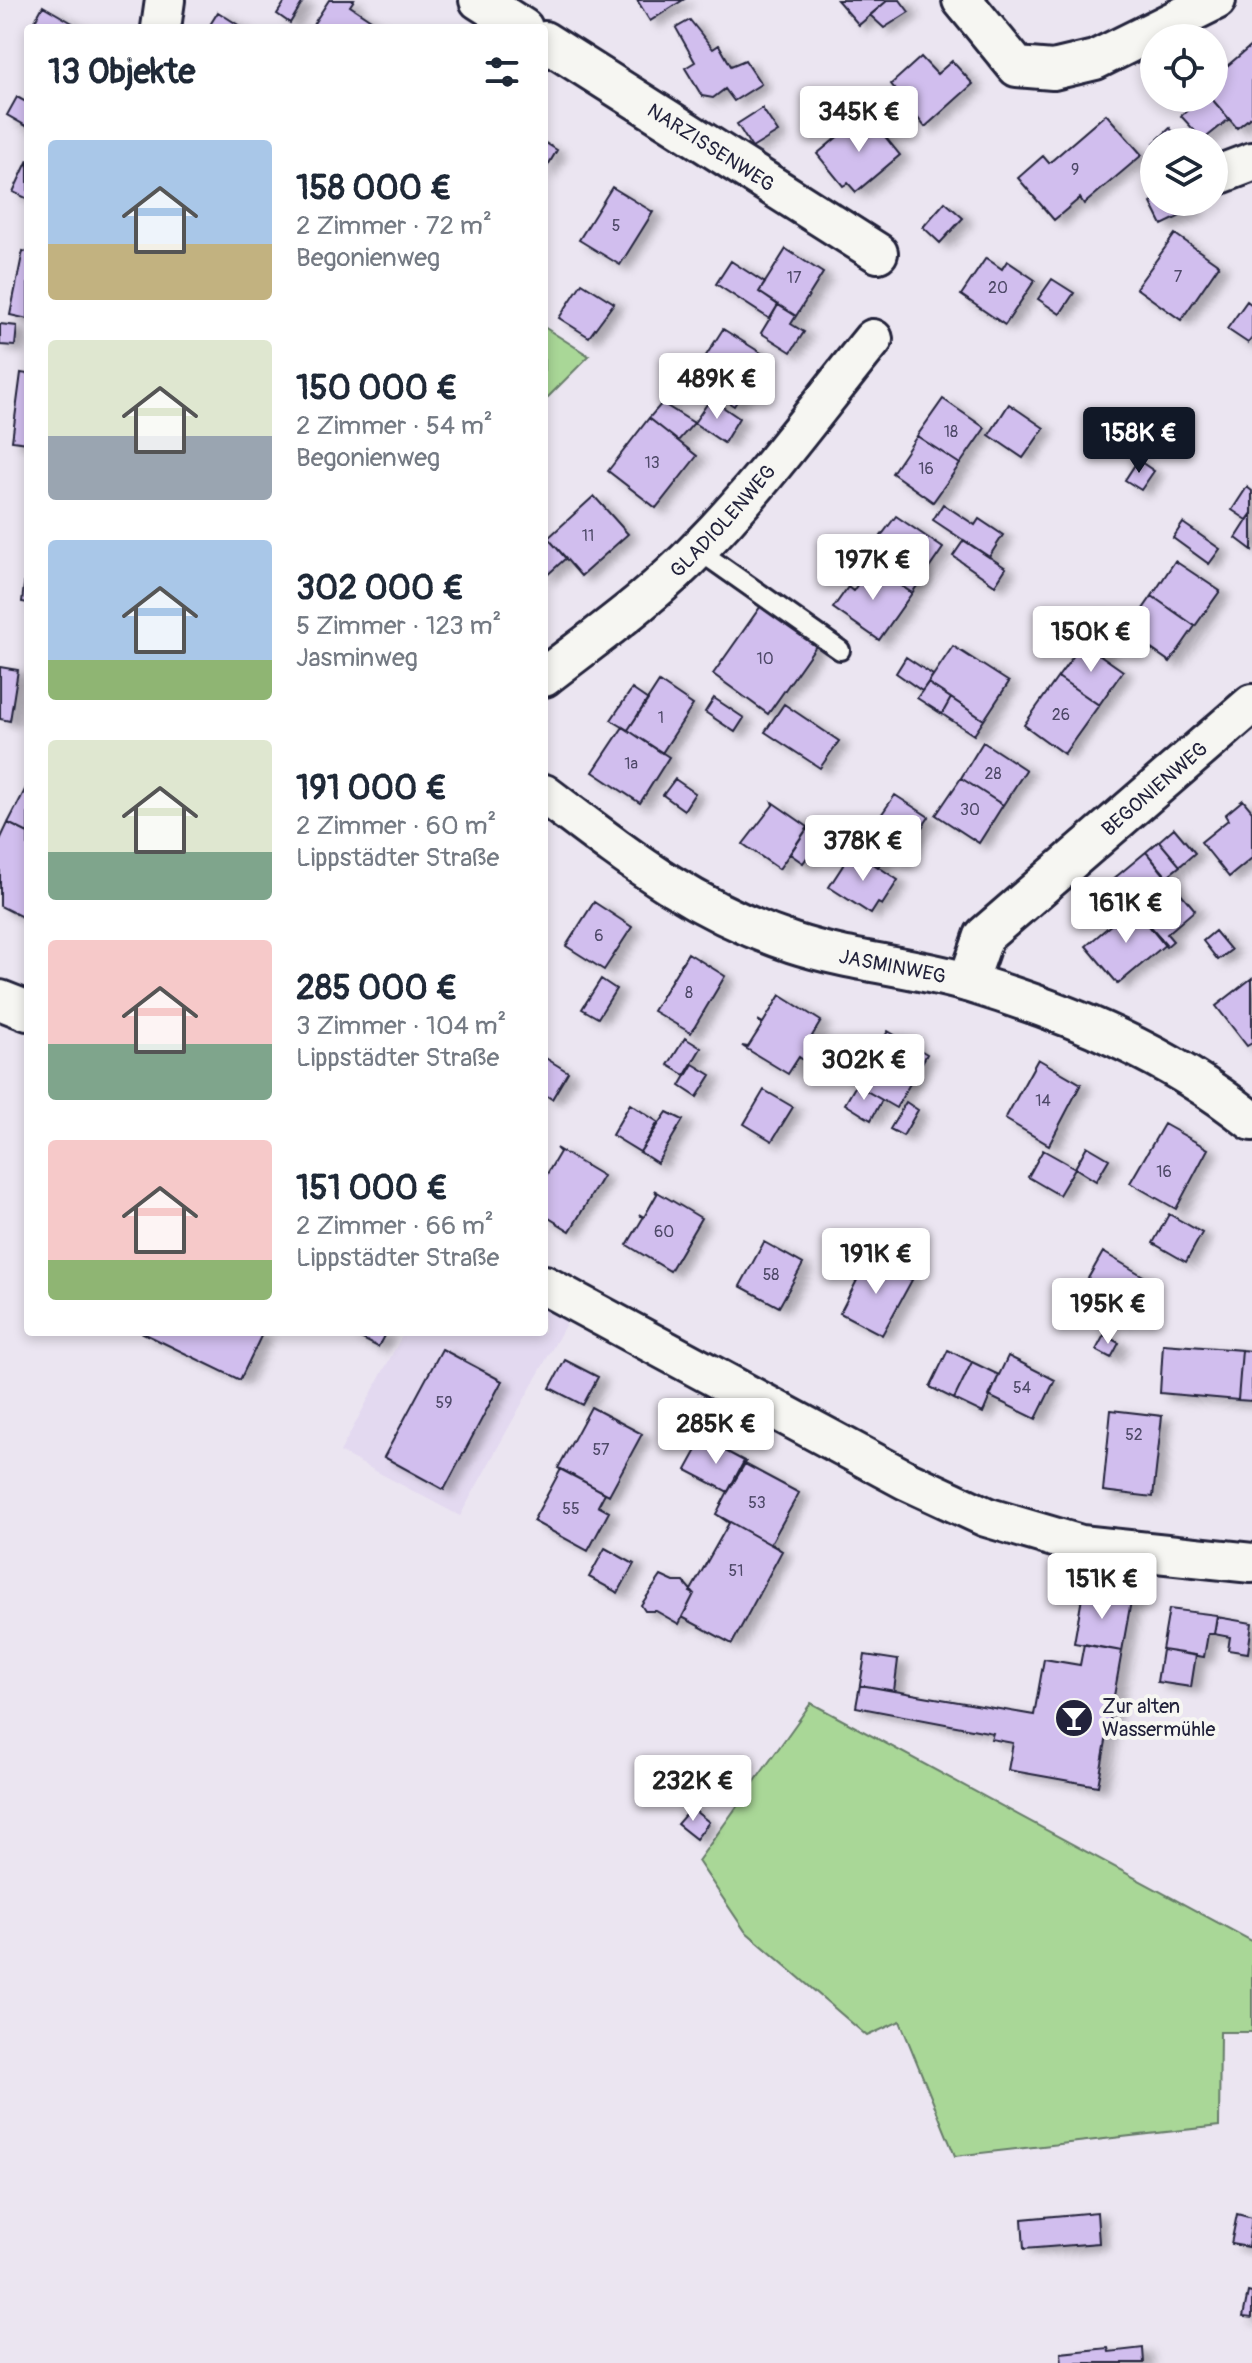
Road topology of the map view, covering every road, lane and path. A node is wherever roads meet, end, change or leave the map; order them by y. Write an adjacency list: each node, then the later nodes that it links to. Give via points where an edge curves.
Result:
1 (165, 0): 5 (street)
2 (479, 0): 6 (street)
3 (962, 0): 4 (street, via 1017,67 1053,70 1095,60)
4 (1216, 0)
5 (162, 24)
6 (517, 24)
7 (548, 44): 10 (street, NARZISSENWEG)
8 (1252, 162): 9 (street)
9 (1228, 171)
10 (878, 253)
11 (873, 339): 12 (street, GLADIOLENWEG)
12 (698, 550): 13 (lane); 14 (street, GLADIOLENWEG)
13 (840, 650)
14 (548, 674)
15 (1252, 704): 17 (street, BEGONIENWEG, via 984,936)
16 (548, 797): 17 (street, JASMINWEG, via 661,882 727,917 792,943 865,963)
17 (968, 982): 20 (street, JASMINWEG, via 1143,1048 1208,1085)
18 (0, 1000): 19 (street)
19 (24, 1009)
20 (1252, 1121)
21 (548, 1287): 22 (street, via 906,1480 986,1517 1081,1545)
22 (1252, 1563)

